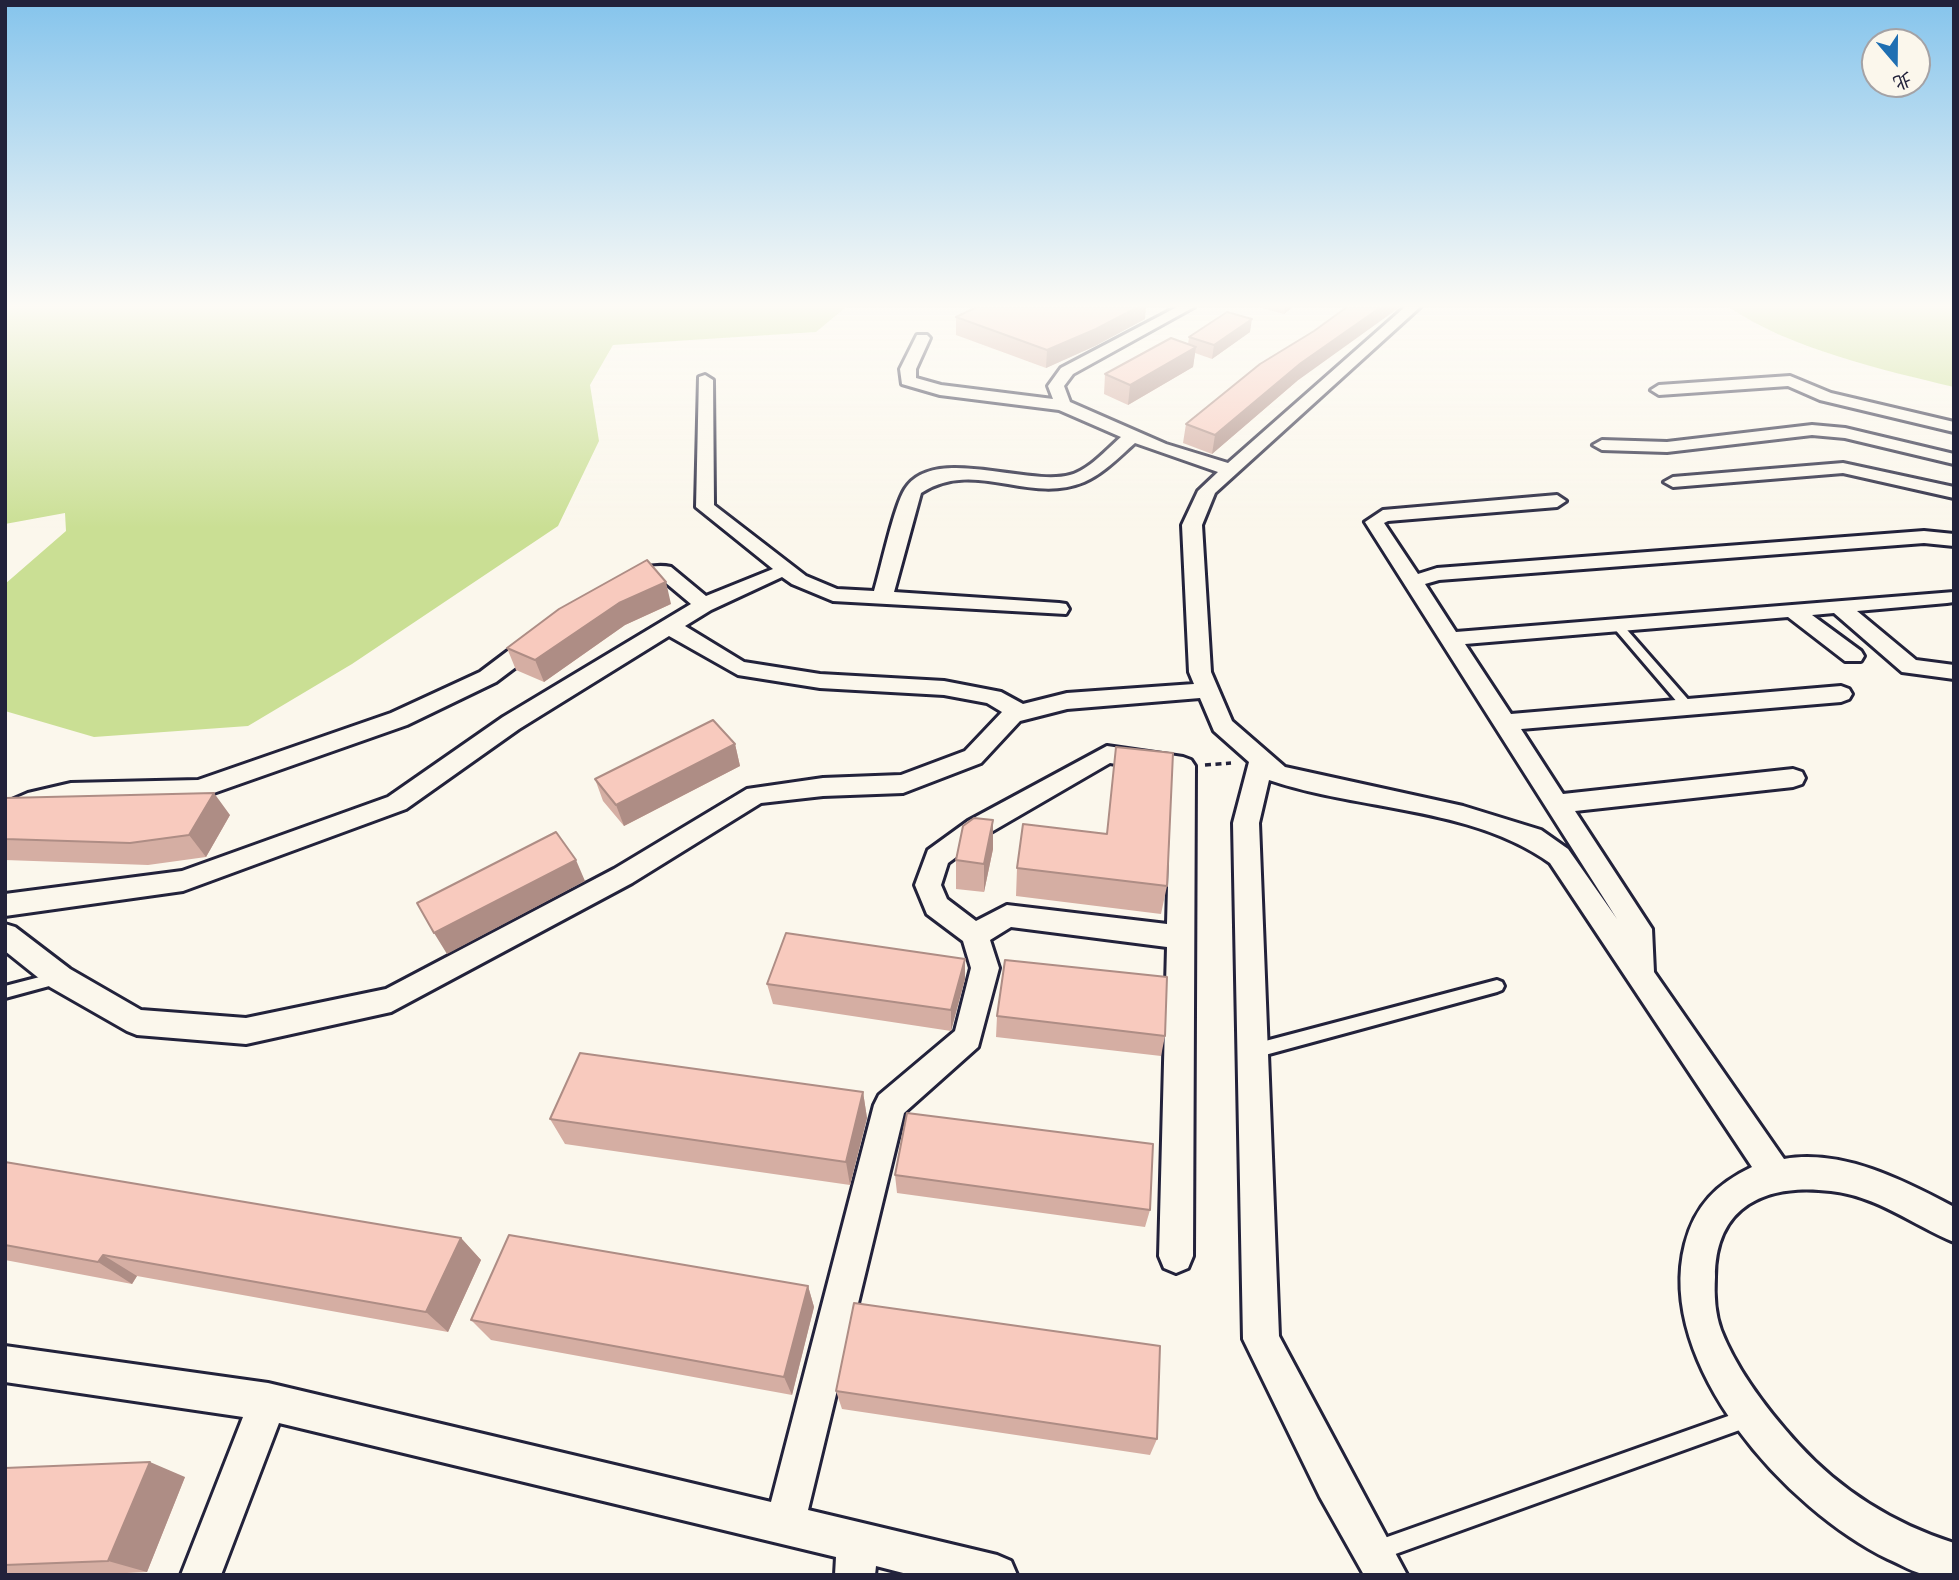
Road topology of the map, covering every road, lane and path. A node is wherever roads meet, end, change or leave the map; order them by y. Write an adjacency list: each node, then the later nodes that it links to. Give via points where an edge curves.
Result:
1 (705, 380): 20 (street, via 705,507 799,580 833,595)
2 (908, 381): 6 (street, via 940,390)
3 (1060, 381): 6 (street, via 1056,386)
4 (1331, 381): 11 (street)
5 (1658, 390): 7 (street, via 1790,381 1826,397)
6 (1063, 405): 8 (street)
7 (1954, 427)
8 (1133, 436): 11 (street); 20 (street, via 1077,480 1057,484 948,471 925,479 913,491)
9 (1602, 445): 10 (street, via 1667,447 1812,430 1845,433)
10 (1954, 460)
11 (1231, 470): 31 (street, via 1207,491 1192,525 1200,672)
12 (1673, 482): 13 (street, via 1843,468)
13 (1954, 492)
14 (1557, 501): 17 (street, via 1383,516 1374,523)
15 (1954, 540): 17 (street, via 1924,537 1437,574)
16 (773, 575): 21 (street)
17 (1412, 582): 28 (street)
18 (612, 593): 21 (street, via 645,574 664,571)
19 (1947, 597): 22 (street)
20 (882, 598): 23 (street)
21 (704, 605): 27 (street)
22 (1839, 606): 24 (street); 30 (street, via 1910,667)
23 (1059, 609)
24 (1792, 610): 26 (street); 29 (street)
25 (558, 624): 40 (street, via 488,677 399,719 199,789 71,792 37,799)
26 (1617, 625): 28 (street); 33 (lane)
27 (669, 626): 34 (street, via 738,667 820,681 944,688 993,696); 41 (street, via 511,723 397,803 183,881)
28 (1449, 639): 35 (street)
29 (1853, 656)
30 (1954, 672)
31 (1208, 690): 34 (street, via 1067,701); 36 (street, via 1222,725)
32 (1841, 694): 33 (street)
33 (1688, 707): 35 (street)
34 (1021, 713): 46 (street, via 1012,715 973,757 903,784 756,795 623,876 391,1000 246,1031 137,1022)
35 (1503, 723): 39 (street)
36 (1262, 760): 37 (path); 45 (street, via 1278,775 1463,815 1532,837 1559,856); 49 (street, via 1246,823)
37 (1183, 766): 43 (street, via 1107,754 977,828 937,857 928,885 937,906); 44 (street)
38 (1793, 778): 39 (street)
39 (1555, 804): 45 (street, via 1638,929)
40 (5, 814)
41 (5, 905)
42 (5, 935): 46 (street)
43 (975, 935): 44 (street, via 1007,916); 56 (street, via 985,968 968,1038 890,1105)
44 (1181, 937): 52 (street)
45 (1640, 975): 50 (street)
46 (60, 978): 48 (lane)
47 (1497, 986): 49 (lane)
48 (5, 992)
49 (1253, 1051): 58 (street, via 1261,1339)
50 (1776, 1175): 51 (street, via 1831,1175 1895,1193); 55 (street, via 1733,1192 1705,1225 1695,1272 1704,1330 1734,1395)
51 (1954, 1225)
52 (1176, 1256)
53 (5, 1364): 54 (street)
54 (268, 1402): 56 (street); 60 (street)
55 (1751, 1416): 58 (lane); 59 (street, via 1785,1460 1851,1516 1927,1557)
56 (785, 1524): 57 (street)
57 (856, 1558): 61 (street)
58 (1379, 1563)
59 (1954, 1563)
60 (201, 1575)
61 (997, 1575)

